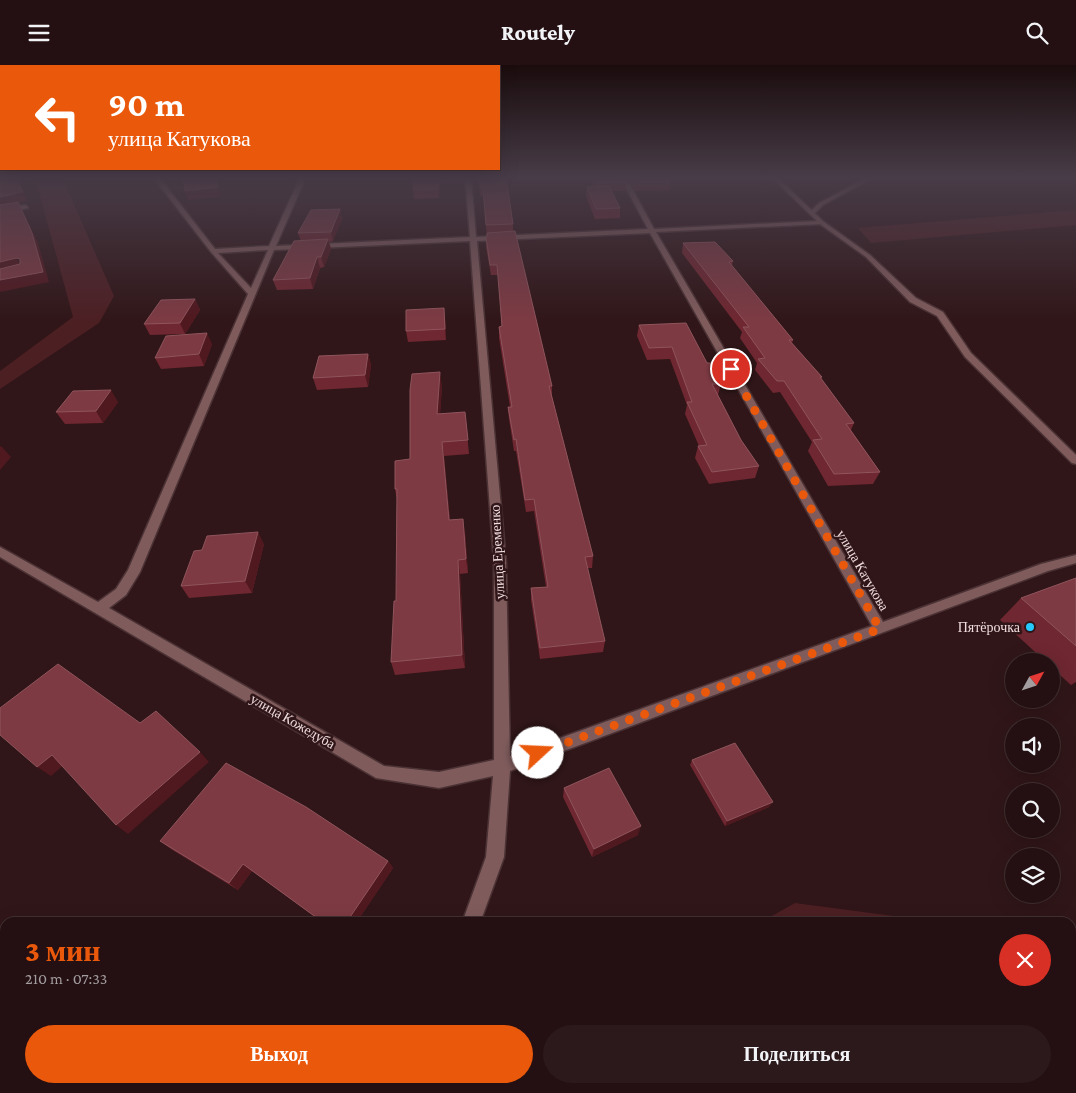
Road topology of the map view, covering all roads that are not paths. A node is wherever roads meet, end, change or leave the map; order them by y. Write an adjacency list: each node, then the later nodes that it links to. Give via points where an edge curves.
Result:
1 (193, 225): 10 (street)
2 (282, 225): 9 (street)
3 (471, 225): 8 (street, улица Еременко)
4 (650, 225): 7 (street, улица Катукова)
5 (780, 225): 7 (street)
6 (825, 225): 12 (street, via 868,256 913,300 940,314 968,355)
7 (653, 231): 8 (street); 16 (street, улица Катукова)
8 (472, 237): 9 (street); 17 (street, улица Еременко, via 500,563)
9 (273, 247): 10 (street); 11 (street)
10 (213, 251): 11 (street)
11 (252, 295): 15 (street, via 134,573 121,592)
12 (1076, 461)
13 (0, 551): 15 (street, улица Кожедуба)
14 (1076, 559): 16 (street, via 1045,567)
15 (98, 609): 17 (street, улица Кожедуба, via 382,773 439,780)
16 (880, 629): 17 (street, улица Катукова)
17 (502, 766): 18 (street, улица Еременко, via 495,857)
18 (473, 917)

